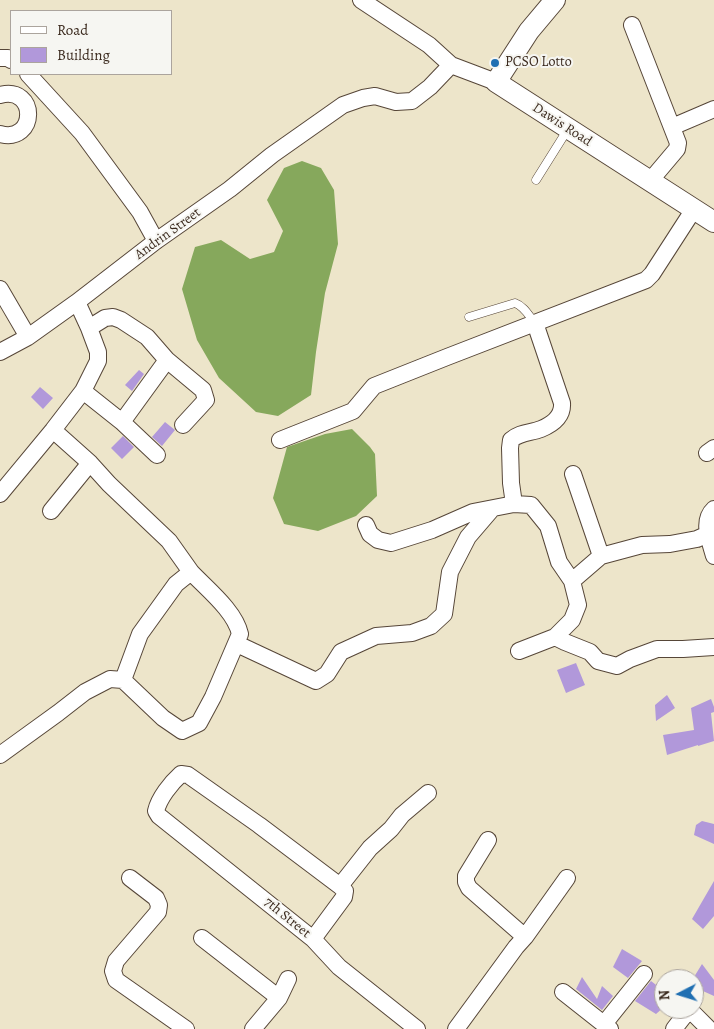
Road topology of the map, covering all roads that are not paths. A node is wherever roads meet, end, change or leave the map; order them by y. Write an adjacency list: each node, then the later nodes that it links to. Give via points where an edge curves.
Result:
1 (360, 0): 4 (street, via 429,44)
2 (555, 0): 6 (street, via 529,31)
3 (632, 26): 11 (street)
4 (451, 65): 6 (street); 18 (street, Andrin Street, via 412,101 396,102 375,96 343,105)
5 (29, 75): 7 (street)
6 (496, 82): 12 (street, Dawis Road)
7 (41, 89): 9 (street); 18 (street, via 82,133 140,212)
8 (0, 94): 9 (street, via 12,94)
9 (24, 101): 13 (street, via 28,113 25,126 16,134)
10 (714, 109): 11 (street)
11 (672, 127): 15 (street, via 677,149)
12 (568, 129): 14 (lane); 15 (street, Dawis Road)
13 (0, 134)
14 (536, 180)
15 (650, 181): 16 (street, Dawis Road)
16 (694, 210): 17 (street, Dawis Road); 22 (street, via 646,280)
17 (714, 222)
18 (156, 241): 20 (street, Andrin Street)
19 (0, 289): 24 (street)
20 (77, 302): 23 (street); 24 (street, Andrin Street)
21 (469, 317): 22 (lane, via 515,303 520,304)
22 (535, 323): 31 (street, via 374,386 353,411); 36 (street, via 563,409 560,417 542,429 517,435 511,440)
23 (89, 328): 26 (street, via 106,318 121,320 147,337); 27 (street, via 98,361)
24 (28, 337): 25 (street, Andrin Street)
25 (0, 352)
26 (167, 360): 28 (street); 29 (street, via 205,394 206,400)
27 (83, 391): 28 (street); 30 (street)
28 (122, 422): 32 (street)
29 (183, 425)
30 (53, 430): 33 (street); 35 (street)
31 (280, 440)
32 (158, 455)
33 (90, 463): 39 (street); 44 (street, via 169,541)
34 (573, 474): 42 (street)
35 (0, 494)
36 (514, 504): 38 (street); 45 (street, via 531,505 548,526 559,562)
37 (714, 508): 41 (street, via 708,519)
38 (492, 509): 40 (street, via 473,512 391,543 378,540); 47 (street, via 468,536 450,572 444,614 431,626 412,633 376,636 341,652 326,674 316,681)
39 (51, 511)
40 (366, 525)
41 (708, 534): 42 (street, via 697,539 642,546); 43 (street)
42 (601, 556): 45 (street)
43 (714, 556)
44 (191, 572): 47 (street, via 234,618 240,634); 50 (street, via 176,584 140,634)
45 (572, 581): 46 (street, via 578,605 572,620)
46 (555, 637): 48 (street, via 590,652 598,661 617,666 657,649); 49 (street)
47 (237, 644): 50 (street, via 199,723 182,730 163,718)
48 (714, 647)
49 (519, 651)
50 (123, 680): 51 (street, via 110,679 85,692)
51 (0, 755)
52 (428, 793): 56 (street, via 370,848)
53 (488, 840): 57 (street, via 466,876 466,882)
54 (130, 878): 65 (street, via 156,898 159,905 158,912 116,961 113,971 116,980)
55 (567, 878): 57 (street)
56 (340, 886): 59 (street, via 344,897); 59 (street, 7th Street, via 188,775 181,774 175,779 158,804 156,811 159,816)
57 (526, 937): 68 (street)
58 (202, 938): 63 (street)
59 (313, 939): 67 (street, 7th Street, via 339,967)
60 (644, 974): 64 (street)
61 (288, 979): 63 (street)
62 (563, 992): 64 (street)
63 (279, 998): 66 (street)
64 (607, 1026)
65 (186, 1029)
66 (253, 1029)
67 (416, 1029)
68 (456, 1029)
69 (674, 1029): 70 (street, via 690,1012)
70 (709, 1029)

